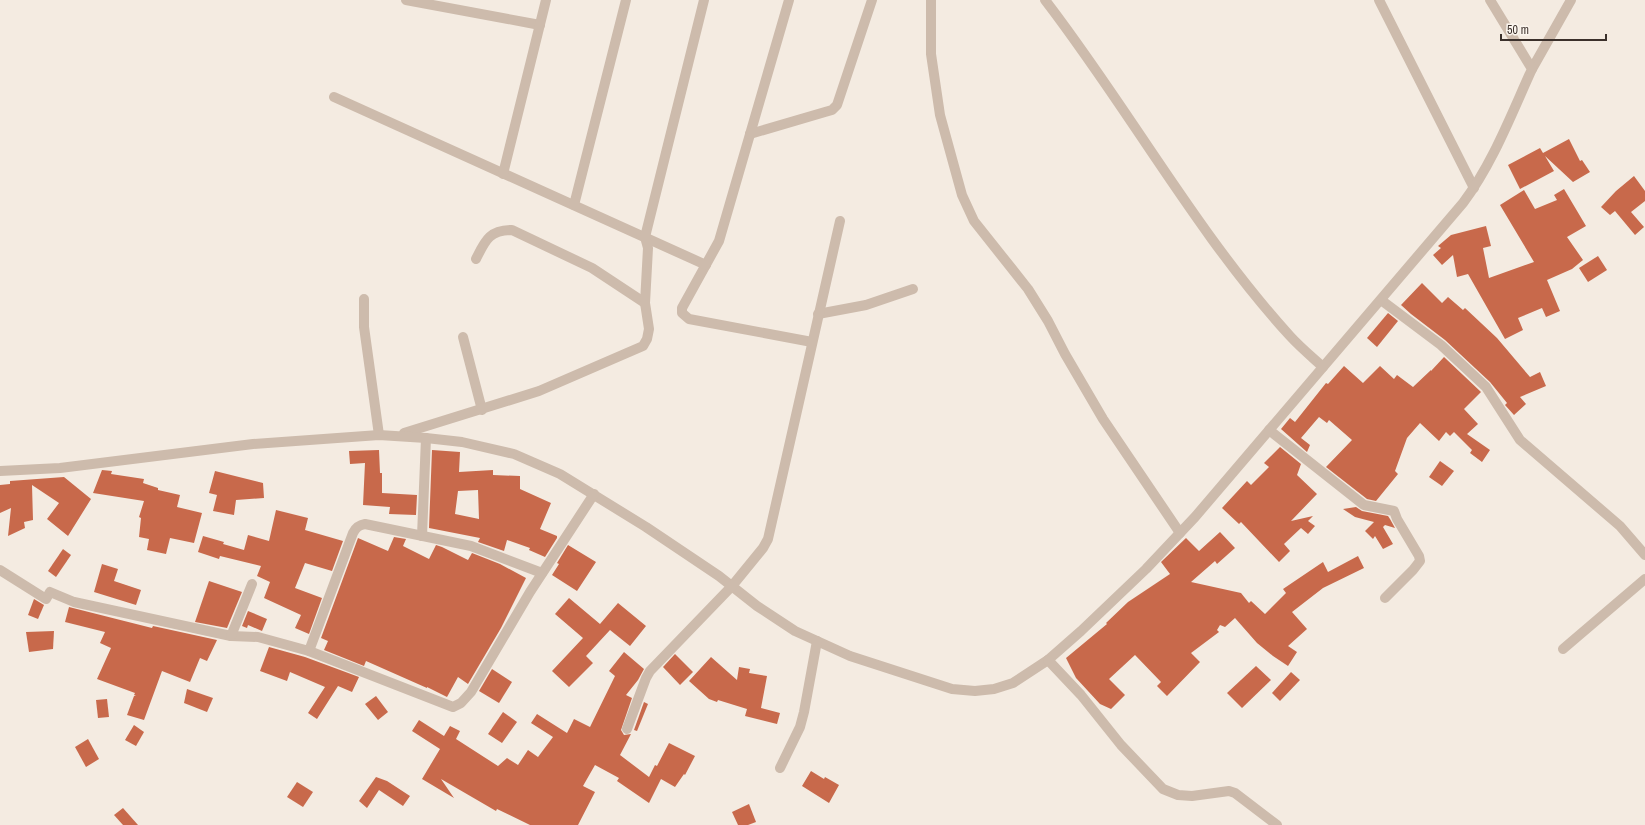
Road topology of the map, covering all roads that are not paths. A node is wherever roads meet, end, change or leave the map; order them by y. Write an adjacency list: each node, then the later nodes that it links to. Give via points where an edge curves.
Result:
1 (406, 0): 12 (street)
2 (546, 0): 12 (street)
3 (626, 0): 18 (street)
4 (704, 0): 20 (street)
5 (789, 0): 15 (street)
6 (872, 0): 15 (street, via 838,105 832,110)
7 (931, 0): 38 (street, via 931,54 940,115 962,195 974,221 1028,289 1048,320 1102,419)
8 (1044, 0): 30 (street, via 1080,46 1234,270 1290,337)
9 (1379, 0): 17 (street)
10 (1490, 0): 13 (street)
11 (1571, 0): 13 (street)
12 (540, 25): 16 (street)
13 (1532, 69): 17 (street, via 1485,172)
14 (334, 97): 16 (street)
15 (750, 134): 22 (street, via 719,242)
16 (503, 174): 18 (street)
17 (1474, 188): 25 (street)
18 (574, 205): 20 (street)
19 (840, 221): 27 (street)
20 (645, 237): 22 (street); 26 (street, via 648,248)
21 (476, 259): 26 (street, via 486,240 494,232 512,230 592,268)
22 (706, 265): 29 (street, via 682,308 684,316)
23 (913, 289): 27 (street, via 866,305)
24 (364, 299): 33 (street, via 364,327)
25 (1381, 300): 30 (street); 40 (street, via 1441,344 1486,387 1520,440 1620,526)
26 (644, 303): 31 (street, via 649,329 643,346 539,391)
27 (818, 314): 29 (street)
28 (463, 337): 31 (street)
29 (812, 342): 45 (street, via 771,530 763,548)
30 (1323, 367): 32 (street)
31 (482, 410): 34 (street)
32 (1269, 430): 38 (street); 46 (street, via 1364,505 1394,511 1420,561)
33 (379, 435): 34 (street); 36 (street, via 253,444 60,468)
34 (396, 436): 35 (street)
35 (426, 438): 37 (street, via 462,442 514,454 560,474); 39 (street)
36 (0, 471)
37 (594, 494): 42 (street); 45 (street)
38 (1180, 533): 51 (street, via 1146,569)
39 (422, 536): 42 (street, via 471,546); 50 (street, via 365,524 356,528)
40 (1645, 555)
41 (0, 570): 47 (street, via 46,599 50,592 74,602)
42 (542, 573): 50 (street, via 471,692 461,703 453,707)
43 (1645, 579): 49 (street)
44 (252, 584): 47 (street)
45 (732, 586): 48 (street, via 795,631); 52 (street, via 650,672)
46 (1385, 598)
47 (231, 636): 50 (street, via 258,637)
48 (817, 641): 51 (street, via 850,656 952,690 994,689 1013,683); 53 (street, via 800,727)
49 (1563, 649)
50 (309, 651)
51 (1048, 660): 54 (street, via 1081,695 1121,745 1164,789 1178,795 1192,796 1229,791)
52 (627, 729)
53 (780, 768)
54 (1277, 825)

